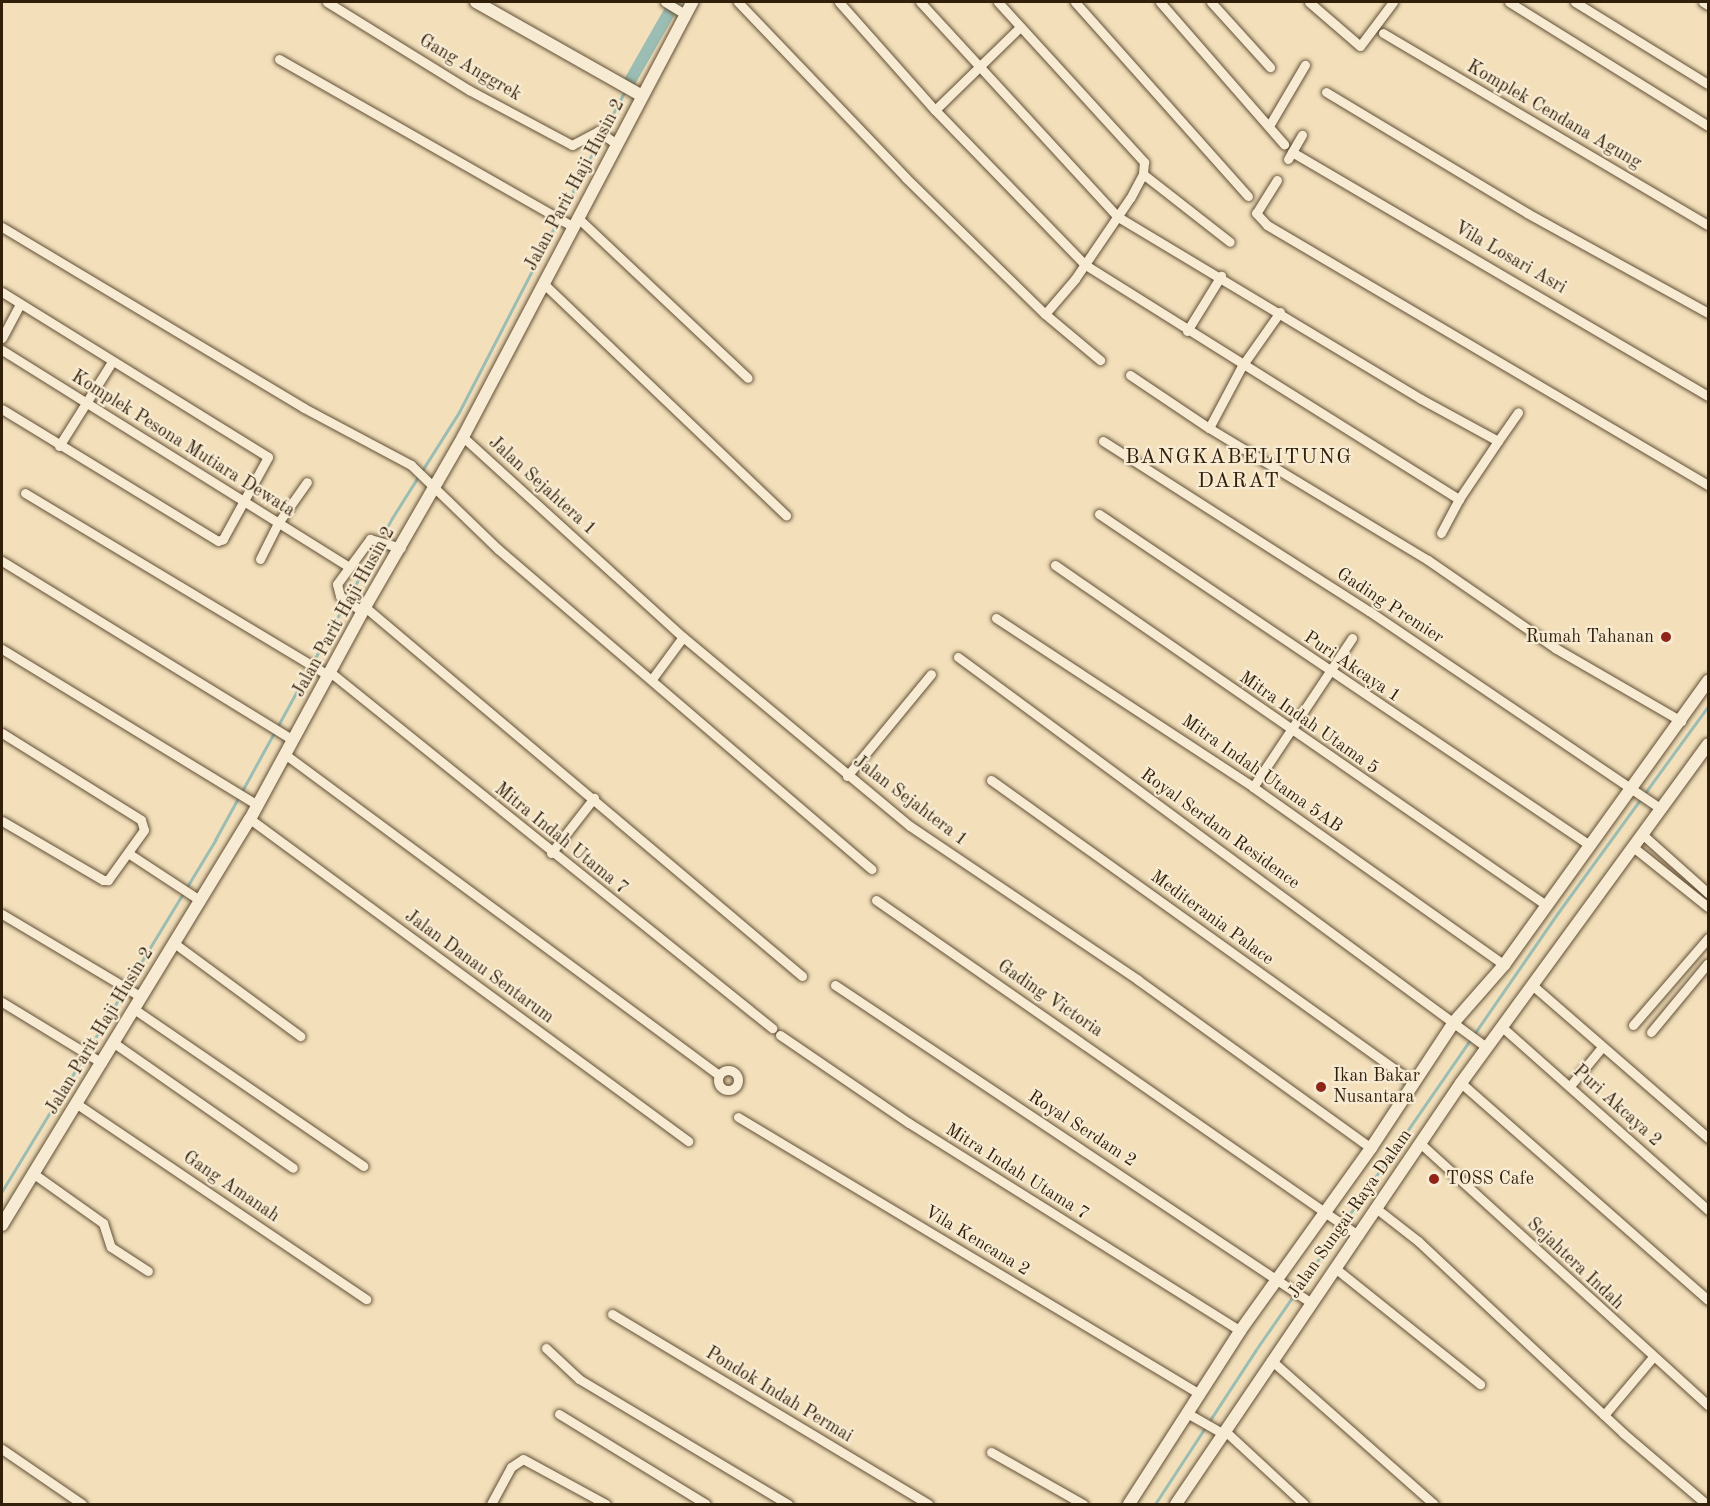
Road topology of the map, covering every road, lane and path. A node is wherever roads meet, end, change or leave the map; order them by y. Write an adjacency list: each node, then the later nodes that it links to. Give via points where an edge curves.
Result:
1 (327, 2): 32 (street, Gang Anggrek, via 469,90 572,145 598,131)
2 (476, 2): 27 (street)
3 (665, 2): 18 (street)
4 (692, 2): 18 (street, Jalan Parit Haji Husin 2)
5 (738, 2): 49 (street, via 906,178)
6 (839, 2): 28 (street)
7 (920, 2): 22 (street)
8 (998, 2): 19 (street)
9 (1075, 2): 36 (street)
10 (1160, 2): 29 (street)
11 (1211, 2): 24 (street)
12 (1309, 2): 13 (street, via 1360,46)
13 (1393, 2)
14 (1509, 2): 30 (street)
15 (1575, 2): 25 (street)
16 (1703, 2): 17 (street)
17 (1708, 5)
18 (686, 14): 27 (street, Jalan Parit Haji Husin 2)
19 (1020, 27): 22 (street); 34 (street, via 1138,153 1144,162)
20 (1383, 33): 39 (street, Komplek Cendana Agung)
21 (279, 58): 38 (street, via 551,214)
22 (978, 65): 28 (street); 37 (street)
23 (1305, 65): 29 (street)
24 (1270, 67)
25 (1708, 84)
26 (1326, 92): 48 (street, via 1527,213)
27 (638, 93): 32 (street, Jalan Parit Haji Husin 2)
28 (935, 110): 42 (street)
29 (1269, 126): 33 (street)
30 (1708, 126)
31 (1302, 135): 58 (street, Vila Losari Asri, via 1290,156)
32 (616, 143): 38 (street, Jalan Parit Haji Husin 2)
33 (1284, 144)
34 (1143, 174): 37 (street); 41 (street)
35 (1277, 180): 69 (street, via 1256,213 1267,225)
36 (1248, 196)
37 (1117, 216): 42 (street); 43 (street)
38 (572, 222): 44 (street, Jalan Parit Haji Husin 2); 57 (street)
39 (1708, 225)
40 (2, 227): 68 (street, via 304,408 411,465)
41 (1230, 242)
42 (1084, 264): 49 (street); 50 (street)
43 (1221, 276): 47 (street); 50 (street)
44 (544, 284): 63 (street, Jalan Parit Haji Husin 2); 74 (street)
45 (2, 292): 46 (street)
46 (20, 304): 51 (street); 54 (street)
47 (1280, 312): 55 (street); 65 (street, via 1421,399)
48 (1708, 313)
49 (1045, 314): 53 (street)
50 (1187, 331): 55 (street)
51 (2, 338)
52 (2, 350): 59 (street, Komplek Pesona Mutiara Dewata)
53 (1100, 360)
54 (112, 362): 59 (street); 72 (street, via 266,454 267,459)
55 (1242, 366): 62 (street); 71 (street)
56 (1130, 375): 62 (street)
57 (748, 378)
58 (1708, 396)
59 (86, 404): 66 (street); 72 (street, Komplek Pesona Mutiara Dewata)
60 (2, 410): 66 (street)
61 (1518, 412): 65 (street)
62 (1209, 428): 93 (street, via 1428,560 1555,648)
63 (463, 437): 68 (street, Jalan Parit Haji Husin 2); 84 (street, Jalan Sejahtera 1)
64 (1103, 441): 102 (street, Gading Premier, via 1369,611)
65 (1498, 441): 71 (street)
66 (59, 446): 72 (street, via 218,541 223,540)
67 (307, 482): 75 (street)
68 (436, 485): 77 (street, Jalan Parit Haji Husin 2); 91 (street, via 498,549)
69 (1708, 485)
70 (25, 493): 88 (street, Mitra Indah Utama 7)
71 (1459, 499): 76 (street)
72 (242, 501): 75 (street, Komplek Pesona Mutiara Dewata)
73 (1099, 514): 89 (street, Puri Akcaya 1)
74 (786, 515)
75 (278, 523): 78 (street); 81 (street, Komplek Pesona Mutiara Dewata)
76 (1442, 533)
77 (401, 548): 81 (street, via 372,539); 82 (street, Jalan Parit Haji Husin 2)
78 (260, 559)
79 (2, 561): 96 (street)
80 (1055, 565): 94 (street, Mitra Indah Utama 5)
81 (348, 566): 82 (street, via 337,584 340,596)
82 (360, 608): 88 (street, Jalan Parit Haji Husin 2); 103 (street)
83 (996, 618): 101 (street, Mitra Indah Utama 5AB)
84 (683, 637): 91 (street); 99 (street, Jalan Sejahtera 1)
85 (1352, 638): 89 (street)
86 (2, 649): 104 (street)
87 (958, 657): 130 (street, Royal Serdam Residence)
88 (326, 672): 96 (street, Jalan Parit Haji Husin 2); 111 (street, Mitra Indah Utama 7)
89 (1329, 673): 94 (street); 109 (street, Puri Akcaya 1)
90 (931, 674): 99 (street)
91 (652, 679): 113 (street)
92 (1708, 681): 93 (street)
93 (1681, 722): 102 (street)
94 (1291, 731): 101 (street); 117 (street, Mitra Indah Utama 5)
95 (2, 733): 112 (street, via 141,820 144,830)
96 (290, 738): 98 (street, Jalan Parit Haji Husin 2)
97 (1708, 744): 105 (street, Jalan Sungai Raya Dalam)
98 (286, 755): 104 (street, Jalan Parit Haji Husin 2); 139 (street)
99 (847, 776): 148 (street, Jalan Sejahtera 1, via 910,826 1138,980)
100 (991, 780): 140 (street, Mediterania Palace)
101 (1253, 787): 123 (street, Mitra Indah Utama 5AB)
102 (1632, 788): 105 (street, Gading Premier); 109 (street)
103 (594, 798): 111 (street); 124 (street)
104 (258, 805): 106 (street, Jalan Parit Haji Husin 2)
105 (1658, 807): 108 (street, Jalan Sungai Raya Dalam)
106 (250, 819): 115 (street, Jalan Parit Haji Husin 2); 146 (street, Jalan Danau Sentarum)
107 (2, 821): 112 (street, via 103,880 108,880)
108 (1642, 834): 110 (street, Jalan Sungai Raya Dalam); 114 (street)
109 (1588, 844): 117 (street)
110 (1633, 846): 118 (street); 125 (street, Jalan Sungai Raya Dalam)
111 (551, 853): 164 (street, Mitra Indah Utama 7, via 776,1032 909,1124)
112 (128, 854): 115 (street)
113 (872, 869)
114 (1708, 893)
115 (198, 899): 121 (street, Jalan Parit Haji Husin 2)
116 (876, 900): 154 (street, Gading Victoria)
117 (1545, 905): 123 (street)
118 (1708, 907)
119 (2, 914): 127 (street)
120 (1708, 938): 131 (street)
121 (174, 944): 127 (street, Jalan Parit Haji Husin 2); 134 (street)
122 (1708, 963): 133 (street)
123 (1504, 965): 130 (street)
124 (802, 976)
125 (1531, 984): 132 (street, Jalan Sungai Raya Dalam); 137 (street, Puri Akcaya 2)
126 (835, 985): 159 (street, Royal Serdam 2)
127 (136, 993): 129 (street, Jalan Parit Haji Husin 2)
128 (2, 1002): 138 (street)
129 (134, 1009): 135 (street, Jalan Parit Haji Husin 2); 149 (street)
130 (1459, 1025): 136 (street, Royal Serdam Residence); 140 (street)
131 (1633, 1025)
132 (1502, 1027): 136 (street, Jalan Sungai Raya Dalam); 142 (street, Puri Akcaya 2)
133 (1651, 1032)
134 (300, 1036)
135 (114, 1043): 138 (street, Jalan Parit Haji Husin 2); 150 (street)
136 (1483, 1045): 141 (street, Jalan Sungai Raya Dalam)
137 (1602, 1047): 142 (street); 145 (street, Puri Akcaya 2)
138 (102, 1063): 143 (street, Jalan Parit Haji Husin 2)
139 (719, 1075)
140 (1414, 1083): 148 (street)
141 (1461, 1083): 147 (street, Jalan Sungai Raya Dalam); 162 (street)
142 (1570, 1086): 153 (street, Puri Akcaya 2)
143 (77, 1104): 151 (street, Jalan Parit Haji Husin 2); 160 (street, Gang Amanah)
144 (738, 1117): 169 (street, Vila Kencana 2)
145 (1708, 1138)
146 (688, 1141)
147 (1420, 1144): 152 (street, Jalan Sungai Raya Dalam); 166 (street, Sejahtera Indah)
148 (1371, 1148): 154 (street)
149 (363, 1166)
150 (293, 1168)
151 (34, 1174): 155 (street, Jalan Parit Haji Husin 2); 158 (street, via 103,1222 111,1247)
152 (1377, 1209): 156 (street, Jalan Sungai Raya Dalam); 172 (street, via 1418,1241)
153 (1708, 1210)
154 (1323, 1214): 156 (street, Gading Victoria); 159 (street)
155 (2, 1225)
156 (1355, 1234): 157 (street, Jalan Sungai Raya Dalam)
157 (1335, 1268): 161 (street, Jalan Sungai Raya Dalam); 168 (street)
158 (147, 1271)
159 (1278, 1278): 161 (street, Royal Serdam 2); 164 (street)
160 (366, 1299)
161 (1307, 1299): 167 (street, Jalan Sungai Raya Dalam)
162 (1708, 1300)
163 (612, 1314): 182 (street, Pondok Indah Permai)
164 (1240, 1331): 169 (street)
165 (546, 1348): 181 (street, via 579,1379)
166 (1653, 1357): 170 (street, Sejahtera Indah); 172 (street)
167 (1271, 1360): 174 (street, Jalan Sungai Raya Dalam); 187 (street)
168 (1480, 1384)
169 (1198, 1393): 173 (street)
170 (1708, 1406)
171 (559, 1414): 180 (street)
172 (1604, 1415): 188 (street)
173 (1192, 1416): 174 (street); 184 (street)
174 (1220, 1431): 185 (street, Jalan Sungai Raya Dalam); 186 (street)
175 (2, 1449): 177 (street)
176 (992, 1452): 183 (street)
177 (81, 1504)
178 (491, 1504): 179 (street, via 523,1460)
179 (606, 1504)
180 (706, 1504)
181 (788, 1504)
182 (928, 1504)
183 (1083, 1504)
184 (1129, 1504)
185 (1176, 1504)
186 (1304, 1504)
187 (1434, 1504)
188 (1706, 1504)

